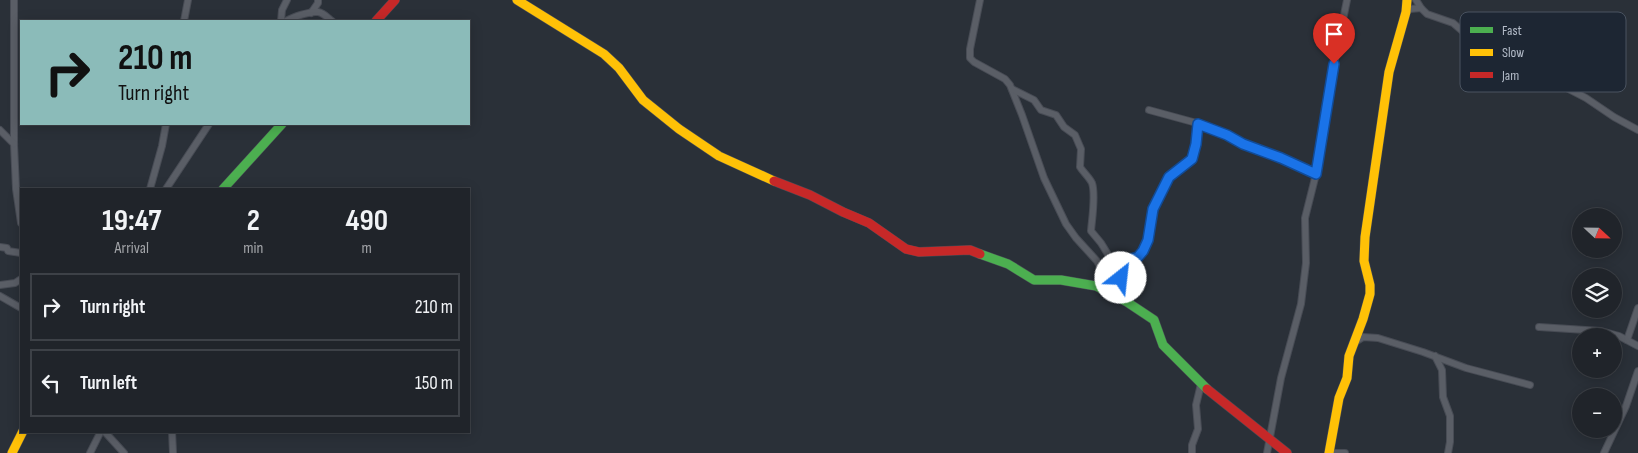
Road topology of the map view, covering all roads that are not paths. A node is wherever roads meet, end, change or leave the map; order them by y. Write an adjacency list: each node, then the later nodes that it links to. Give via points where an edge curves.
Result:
1 (14, 0): 29 (street)
2 (188, 0): 14 (street)
3 (287, 0): 15 (street)
4 (318, 0): 13 (street)
5 (395, 0): 18 (street)
6 (517, 0): 41 (street, via 604,54 643,100 720,156 869,224 906,249 919,252 970,250 1008,264 1034,280 1081,282)
7 (980, 0): 20 (street, via 970,58 1005,79)
8 (1347, 0): 30 (street)
9 (1407, 0): 12 (street)
10 (1416, 0): 11 (street)
11 (1421, 8): 12 (street); 19 (street)
12 (1406, 12): 46 (street, via 1389,72 1365,237 1364,261 1370,294)
13 (311, 13): 16 (street); 17 (street, via 324,14)
14 (184, 20)
15 (282, 20)
16 (288, 20)
17 (331, 20)
18 (377, 20)
19 (1460, 29)
20 (1012, 90): 37 (street, via 1034,100 1041,110 1056,116 1077,137 1081,149 1080,167 1092,185 1091,232); 41 (street, via 1044,178 1066,224 1097,261)
21 (1574, 92): 28 (street)
22 (1149, 110): 23 (street)
23 (1198, 124): 30 (street); 37 (street, via 1192,159 1169,177 1153,209 1143,251 1138,257 1127,260)
24 (166, 125): 31 (street)
25 (208, 125): 32 (street)
26 (281, 125): 33 (street)
27 (0, 130): 29 (street)
28 (1638, 130)
29 (14, 144): 34 (street)
30 (1316, 174): 56 (street, via 1305,218 1306,262 1301,304 1281,378)
31 (150, 188)
32 (167, 188)
33 (224, 188)
34 (20, 216)
35 (0, 247): 36 (street)
36 (20, 253)
37 (1120, 274): 41 (street)
38 (20, 280): 39 (street)
39 (0, 285)
40 (0, 296): 42 (street)
41 (1118, 297): 50 (street, via 1154,320 1163,345)
42 (20, 307)
43 (1638, 308): 45 (street)
44 (1538, 327): 45 (street, via 1601,331)
45 (1627, 340): 47 (street)
46 (1354, 343): 48 (street, via 1369,336); 64 (street, via 1347,378 1338,398)
47 (1638, 346)
48 (1435, 356): 51 (street); 67 (street, via 1441,365 1450,418)
49 (1638, 370): 68 (street, via 1626,406)
50 (1201, 384): 56 (street); 61 (street, via 1196,405 1198,429)
51 (1530, 385)
52 (22, 433): 57 (street)
53 (101, 433): 58 (street)
54 (104, 433): 59 (street)
55 (172, 433): 60 (street)
56 (1270, 438): 62 (street); 63 (street)
57 (12, 453)
58 (90, 453)
59 (124, 453)
60 (173, 453)
61 (1192, 453)
62 (1267, 453)
63 (1287, 453)
64 (1329, 453)
65 (1333, 453): 66 (street)
66 (1345, 453)
67 (1448, 453)
68 (1604, 453)

